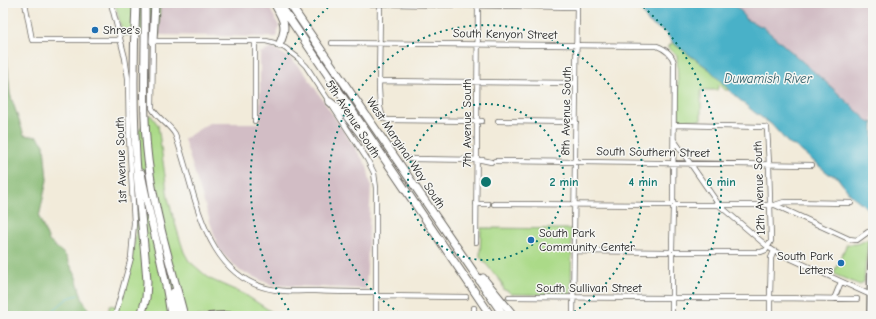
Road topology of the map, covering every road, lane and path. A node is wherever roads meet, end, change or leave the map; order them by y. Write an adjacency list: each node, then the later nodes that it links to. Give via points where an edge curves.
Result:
1 (25, 3): 17 (street, via 32,40)
2 (110, 3): 17 (street, 1st Avenue South)
3 (132, 3): 16 (highway)
4 (136, 3): 16 (highway)
5 (145, 3): 15 (highway)
6 (149, 3): 15 (highway)
7 (155, 3): 18 (highway)
8 (274, 3): 23 (highway, via 284,25)
9 (279, 3): 43 (highway, West Marginal Way South)
10 (289, 3): 53 (highway, West Marginal Way South)
11 (322, 3): 12 (street)
12 (380, 4): 13 (street); 21 (street)
13 (478, 4): 14 (street); 22 (street, 7th Avenue South)
14 (577, 5): 24 (street, 8th Avenue South)
15 (145, 31): 58 (highway, via 146,146 154,195)
16 (135, 35): 33 (highway)
17 (120, 40): 70 (street, 1st Avenue South, via 128,78 134,223 131,258)
18 (153, 41): 19 (street); 60 (street, via 152,108 175,134 199,210 211,243 219,255 244,279 262,287 284,291)
19 (256, 41): 23 (street); 29 (street)
20 (332, 43): 21 (street, South Kenyon Street)
21 (379, 44): 22 (street, South Kenyon Street); 25 (street)
22 (478, 44): 24 (street, South Kenyon Street); 26 (street, 7th Avenue South)
23 (279, 45): 28 (street, 5th Avenue South, via 303,63)
24 (576, 45): 27 (street, 8th Avenue South); 34 (street, South Kenyon Street, via 657,46 665,50 673,58 674,63)
25 (379, 82): 26 (street); 30 (street, via 380,107 383,118 388,120)
26 (477, 83): 27 (street); 30 (street, 7th Avenue South)
27 (576, 83): 32 (street, 8th Avenue South)
28 (330, 102): 43 (highway, via 345,114); 60 (street, 5th Avenue South, via 374,173 377,198)
29 (255, 121)
30 (479, 121): 37 (street, 7th Avenue South)
31 (498, 121): 32 (street)
32 (576, 122): 38 (street, 8th Avenue South)
33 (136, 123): 71 (highway, via 138,184 147,282); 72 (highway, via 143,182)
34 (674, 125): 35 (street); 41 (street, 12th Avenue South, via 767,128)
35 (674, 140): 39 (street); 40 (street)
36 (410, 159): 37 (street, South Southern Street)
37 (477, 160): 38 (street, South Southern Street); 45 (street, 7th Avenue South)
38 (575, 161): 39 (street, South Southern Street); 46 (street, 8th Avenue South)
39 (673, 163): 40 (street, South Southern Street); 47 (street)
40 (691, 163): 41 (street, South Southern Street); 48 (street)
41 (769, 164): 42 (street, South Southern Street); 49 (street, 12th Avenue South)
42 (812, 165)
43 (411, 199): 79 (highway, West Marginal Way South)
44 (851, 203): 49 (street, via 784,202)
45 (476, 204): 46 (street); 51 (street, 7th Avenue South)
46 (575, 205): 47 (street); 55 (street, 8th Avenue South)
47 (673, 205): 48 (street); 57 (street)
48 (719, 205): 49 (street); 54 (street)
49 (772, 205): 50 (street, via 849,239 858,240); 54 (street, 12th Avenue South, via 771,241)
50 (873, 231)
51 (476, 242)
52 (873, 242): 61 (main road)
53 (456, 246): 80 (highway, West Marginal Way South); 81 (highway)
54 (768, 247): 56 (street); 57 (street, via 761,252)
55 (574, 251): 57 (street); 64 (street, 8th Avenue South)
56 (774, 251): 59 (street); 66 (street, 12th Avenue South, via 771,258)
57 (672, 252): 65 (street)
58 (169, 258): 73 (highway); 74 (highway)
59 (841, 282): 61 (street); 67 (street)
60 (376, 294): 62 (street); 77 (street, 5th Avenue South)
61 (872, 295): 85 (main road)
62 (466, 297)
63 (509, 298): 64 (street, South Sullivan Street)
64 (573, 298): 65 (street, South Sullivan Street); 82 (street, 8th Avenue South)
65 (672, 298): 66 (street, South Sullivan Street); 83 (street)
66 (770, 298): 67 (street, South Sullivan Street); 84 (street, 12th Avenue South)
67 (834, 299): 68 (street, South Sullivan Street)
68 (856, 299)
69 (474, 308): 78 (street)
70 (115, 316)
71 (142, 316)
72 (171, 316)
73 (178, 316)
74 (184, 316)
75 (210, 316): 76 (main road)
76 (241, 316)
77 (376, 316)
78 (474, 316)
79 (490, 316)
80 (504, 316)
81 (514, 316)
82 (573, 316)
83 (672, 316)
84 (770, 316)
85 (870, 316)

